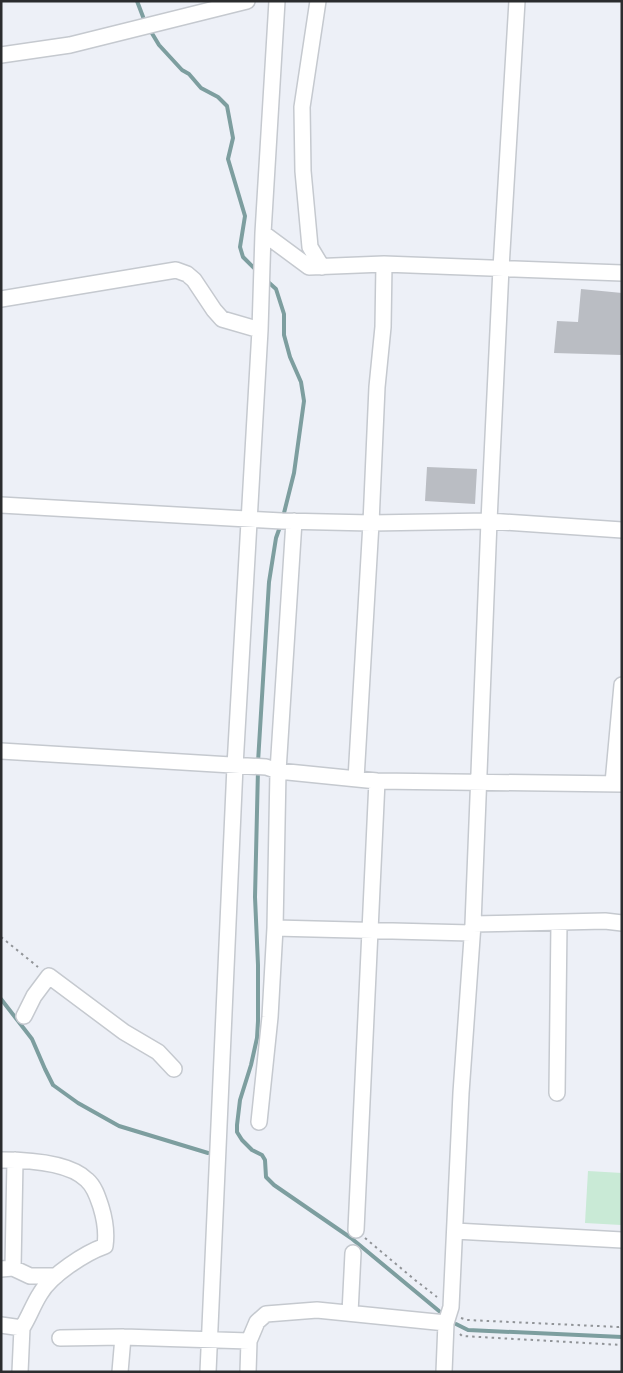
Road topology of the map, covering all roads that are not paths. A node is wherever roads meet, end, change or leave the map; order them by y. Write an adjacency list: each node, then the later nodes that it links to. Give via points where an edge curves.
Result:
1 (247, 1): 5 (street, via 70,45)
2 (277, 1): 6 (street)
3 (318, 1): 8 (street, via 302,107 308,234 310,246)
4 (517, 1): 9 (street)
5 (1, 55)
6 (263, 233): 8 (street, via 309,267); 12 (street)
7 (384, 264): 8 (street); 9 (street); 17 (street)
8 (322, 267)
9 (502, 268): 10 (street); 16 (street)
10 (622, 273)
11 (1, 299): 12 (street, via 176,270 194,280 222,318)
12 (260, 330): 14 (street)
13 (1, 505): 14 (street)
14 (249, 520): 15 (street); 21 (street)
15 (294, 521): 17 (street); 22 (street)
16 (489, 521): 17 (street); 18 (street); 25 (street)
17 (371, 523): 23 (street)
18 (622, 530)
19 (622, 685): 26 (street)
20 (1, 751): 21 (street)
21 (235, 766): 22 (street, via 266,767); 49 (street)
22 (278, 771): 23 (street); 29 (street)
23 (356, 780): 24 (street)
24 (377, 781): 25 (street); 31 (street)
25 (478, 783): 26 (street); 30 (street)
26 (617, 784)
27 (622, 922): 28 (street)
28 (559, 923): 30 (street); 34 (street)
29 (275, 928): 31 (street); 35 (street)
30 (472, 929): 31 (street); 38 (street)
31 (370, 930): 37 (street)
32 (24, 1016): 33 (street, via 34,996 50,976 124,1032 158,1052)
33 (174, 1069)
34 (556, 1093)
35 (259, 1122)
36 (8, 1160): 41 (street); 42 (street, via 43,1162 67,1169 86,1178 98,1198 105,1218 105,1246 89,1252)
37 (356, 1230)
38 (455, 1231): 39 (street); 44 (street, via 451,1306)
39 (622, 1240)
40 (353, 1253): 43 (street)
41 (7, 1268): 42 (street, via 30,1276)
42 (56, 1276): 46 (street, via 41,1292)
43 (350, 1313): 44 (street); 50 (street, via 317,1310 266,1314 257,1322)
44 (446, 1324): 55 (street)
45 (1, 1325): 46 (street)
46 (22, 1328): 51 (street)
47 (123, 1337): 48 (street); 49 (street); 52 (street)
48 (60, 1338)
49 (208, 1339): 50 (street); 53 (street)
50 (249, 1341): 54 (street)
51 (20, 1372)
52 (120, 1372)
53 (208, 1372)
54 (248, 1372)
55 (444, 1372)

